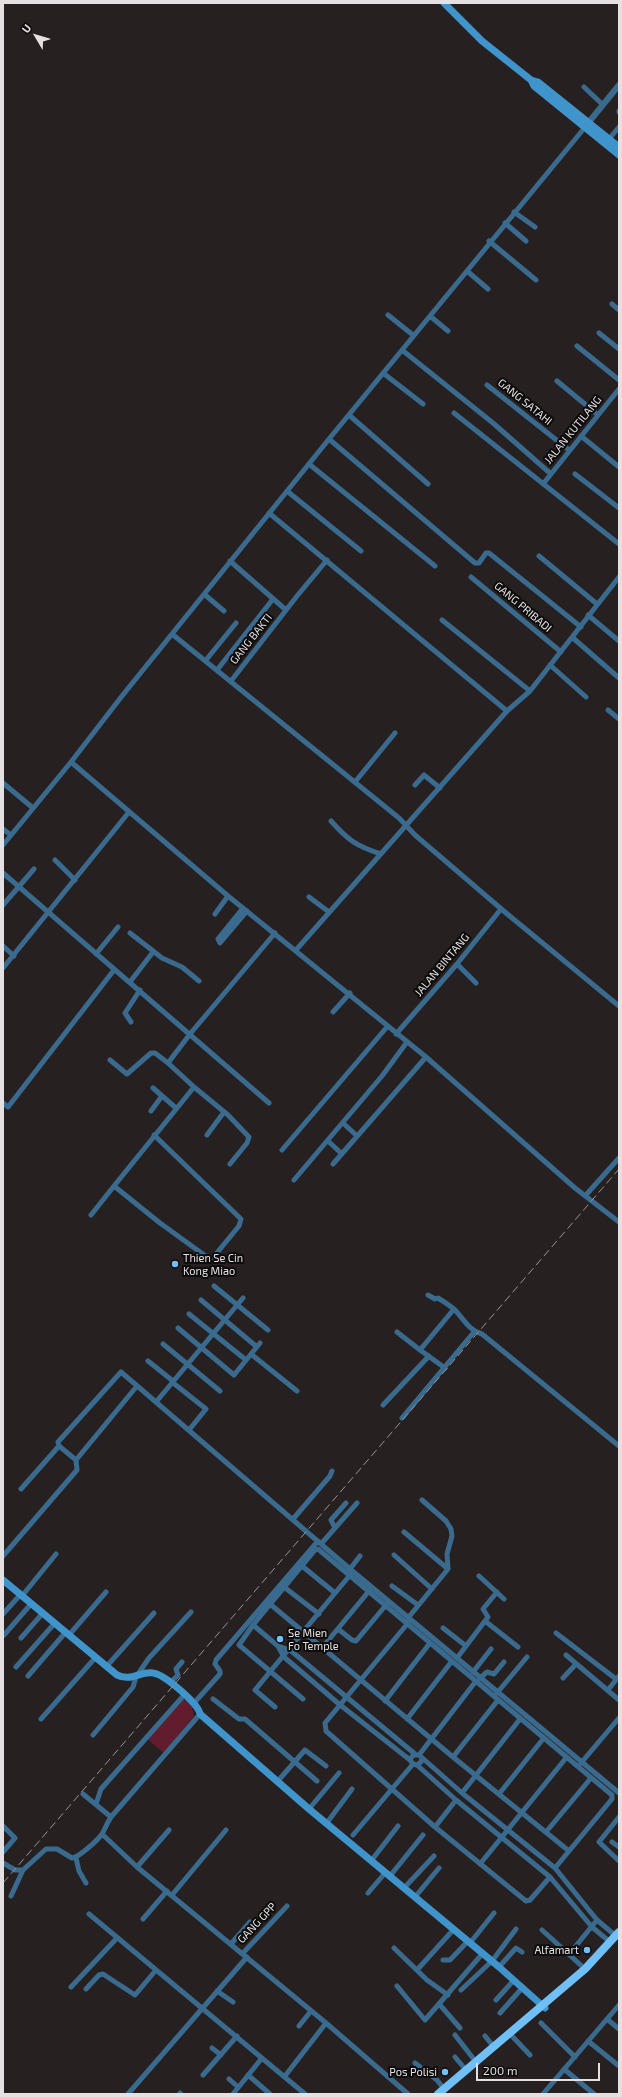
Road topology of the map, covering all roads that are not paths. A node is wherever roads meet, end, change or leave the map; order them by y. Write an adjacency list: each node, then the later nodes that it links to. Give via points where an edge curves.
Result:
1 (444, 3): 5 (main road, via 482,40 531,80 538,82)
2 (619, 85): 4 (street)
3 (584, 87): 4 (street)
4 (603, 105): 5 (street)
5 (587, 124): 7 (main road); 9 (main road); 10 (street)
6 (619, 127): 7 (street)
7 (609, 139): 8 (main road)
8 (619, 147)
9 (619, 155)
10 (514, 212): 11 (street); 12 (street)
11 (505, 223): 13 (street); 14 (street)
12 (535, 227)
13 (526, 241)
14 (489, 242): 15 (street); 16 (street)
15 (467, 271): 17 (street); 21 (street)
16 (536, 280)
17 (488, 289)
18 (612, 304): 19 (street)
19 (619, 310)
20 (388, 315): 24 (street)
21 (430, 316): 22 (street); 24 (street)
22 (448, 331)
23 (600, 333): 26 (street)
24 (413, 335): 27 (street)
25 (577, 346): 29 (street)
26 (619, 349)
27 (402, 350): 28 (street); 42 (street, via 493,423)
28 (383, 373): 33 (street); 35 (street)
29 (619, 380)
30 (557, 382): 36 (street)
31 (487, 385): 39 (street, GANG SATAHI)
32 (618, 392): 36 (street, JALAN KUTILANG)
33 (423, 404)
34 (454, 413): 45 (street)
35 (349, 415): 38 (street); 44 (street)
36 (598, 415): 37 (street, JALAN KUTILANG)
37 (581, 436): 39 (street, JALAN KUTILANG); 41 (street)
38 (329, 439): 40 (street); 65 (street, via 478,564 486,553 489,553)
39 (569, 450): 42 (street, JALAN KUTILANG)
40 (309, 464): 46 (street); 54 (street)
41 (619, 468)
42 (551, 474): 45 (street, JALAN KUTILANG)
43 (575, 474): 47 (street)
44 (428, 484)
45 (544, 484): 49 (street)
46 (287, 491): 48 (street); 50 (street)
47 (619, 508)
48 (269, 513): 52 (street); 53 (street)
49 (619, 544)
50 (361, 551)
51 (539, 556): 59 (street)
52 (327, 560): 60 (street, GANG BAKTI); 78 (street)
53 (230, 561): 57 (street); 58 (street)
54 (435, 566)
55 (471, 577): 69 (street, GANG PRIBADI)
56 (618, 580): 59 (street)
57 (204, 594): 61 (street); 66 (street)
58 (273, 599): 60 (street); 72 (street)
59 (597, 604): 62 (street)
60 (286, 610): 74 (street, GANG BAKTI)
61 (224, 611)
62 (588, 615): 65 (street); 68 (street)
63 (442, 620): 75 (street)
64 (236, 623): 70 (street)
65 (581, 627): 67 (street)
66 (172, 634): 70 (street); 81 (street)
67 (573, 638): 69 (street); 73 (street)
68 (619, 641)
69 (562, 652): 71 (street)
70 (206, 660): 72 (street)
71 (550, 665): 75 (street); 76 (street)
72 (217, 670): 74 (street)
73 (619, 678)
74 (232, 681): 82 (street)
75 (530, 692): 78 (street)
76 (586, 697)
77 (608, 710): 79 (street)
78 (507, 711): 85 (street)
79 (619, 719)
80 (395, 733): 82 (street)
81 (71, 762): 86 (street); 87 (street)
82 (355, 782): 89 (street)
83 (3, 783): 86 (street)
84 (416, 785): 85 (street, via 424,775)
85 (440, 788): 89 (street)
86 (33, 808): 91 (street)
87 (129, 812): 97 (street); 99 (street)
88 (331, 821): 93 (street, via 356,845)
89 (407, 825): 93 (street); 103 (street, via 415,835)
90 (3, 829): 91 (street)
91 (11, 835): 92 (street)
92 (3, 845)
93 (381, 854): 104 (street)
94 (55, 860): 97 (street)
95 (34, 869): 98 (street)
96 (3, 873): 98 (street)
97 (75, 880): 105 (street)
98 (18, 887): 101 (street); 105 (street)
99 (228, 896): 102 (street); 106 (street)
100 (309, 897): 104 (street)
101 (3, 905)
102 (245, 909): 102 (street, via 218,939 220,943); 109 (street)
103 (502, 909): 115 (street, JALAN BINTANG); 123 (street)
104 (329, 912): 111 (street)
105 (49, 913): 113 (street); 114 (street)
106 (215, 914)
107 (118, 927): 113 (street)
108 (130, 933): 112 (street)
109 (275, 933): 111 (street); 127 (street)
110 (3, 946): 114 (street)
111 (296, 950): 122 (street)
112 (153, 952): 118 (street, via 167,962 182,967); 119 (street)
113 (96, 954): 117 (street)
114 (14, 956): 116 (street)
115 (458, 964): 120 (street); 128 (street, JALAN BINTANG)
116 (3, 968)
117 (114, 970): 119 (street); 136 (street, via 8,1107)
118 (199, 981)
119 (130, 982): 121 (street)
120 (476, 983)
121 (140, 990): 125 (street, via 126,1013); 127 (street)
122 (350, 993): 124 (street); 126 (street)
123 (619, 1006)
124 (333, 1012)
125 (131, 1022)
126 (387, 1026): 128 (street); 146 (street)
127 (190, 1034): 132 (street); 137 (street)
128 (396, 1034): 129 (street)
129 (407, 1042): 130 (street); 141 (street)
130 (426, 1057): 144 (street); 153 (street)
131 (110, 1060): 132 (street, via 127,1074 150,1052)
132 (168, 1063): 133 (street)
133 (194, 1087): 138 (street); 140 (street)
134 (153, 1088): 135 (street)
135 (162, 1096): 138 (street); 139 (street)
136 (3, 1102)
137 (269, 1103)
138 (176, 1108): 142 (street)
139 (150, 1111)
140 (224, 1112): 143 (street); 149 (street, via 249,1138)
141 (343, 1123): 144 (street); 145 (street)
142 (154, 1135): 152 (street); 152 (street, via 241,1219 239,1226 216,1256 211,1260 207,1258)
143 (207, 1135)
144 (357, 1136): 147 (street)
145 (328, 1141): 147 (street); 151 (street)
146 (282, 1150)
147 (342, 1154): 150 (street)
148 (619, 1158): 153 (street)
149 (230, 1164)
150 (333, 1164)
151 (294, 1180)
152 (114, 1186): 154 (street)
153 (585, 1196): 155 (street)
154 (91, 1215)
155 (619, 1222)
156 (214, 1286): 160 (street)
157 (428, 1295): 161 (street, via 438,1298)
158 (242, 1298): 160 (street)
159 (201, 1300): 163 (street)
160 (237, 1305): 163 (street); 165 (street)
161 (454, 1309): 167 (street); 171 (street)
162 (188, 1314): 168 (street)
163 (224, 1320): 168 (street); 172 (street, via 258,1345)
164 (178, 1328): 170 (street)
165 (268, 1330)
166 (397, 1332): 171 (street)
167 (474, 1332): 177 (street); 187 (street, via 481,1333)
168 (212, 1333): 170 (street); 174 (street)
169 (163, 1344): 176 (street)
170 (200, 1348): 174 (street, via 234,1375); 176 (street)
171 (420, 1350): 173 (street)
172 (251, 1354): 174 (street); 181 (street)
173 (429, 1356): 177 (street); 183 (street)
174 (246, 1360)
175 (148, 1361): 178 (street)
176 (187, 1363): 178 (street); 180 (street)
177 (445, 1368): 184 (street)
178 (173, 1381): 182 (street); 185 (street, via 206,1409)
179 (137, 1386): 182 (street); 186 (street, via 121,1372 59,1441); 188 (street)
180 (220, 1391)
181 (297, 1391)
182 (156, 1402): 185 (street)
183 (383, 1405)
184 (402, 1418)
185 (189, 1430): 194 (street)
186 (59, 1446): 188 (street); 190 (street)
187 (619, 1446)
188 (76, 1460): 200 (street, via 77,1470)
189 (332, 1471): 194 (street, via 329,1478)
190 (21, 1489)
191 (422, 1500): 203 (street, via 446,1521 451,1529 452,1536 447,1550)
192 (346, 1503): 195 (street, via 331,1520)
193 (357, 1503): 195 (street)
194 (293, 1519): 197 (street)
195 (335, 1528): 197 (street)
196 (404, 1532): 203 (street)
197 (319, 1542): 204 (street); 271 (street, via 216,1660 215,1664 221,1672)
198 (56, 1554): 214 (street)
199 (394, 1555): 209 (street)
200 (3, 1556)
201 (360, 1556): 204 (street)
202 (302, 1566): 204 (street, via 315,1550 319,1549); 208 (street); 213 (street)
203 (448, 1569): 209 (street)
204 (350, 1572): 210 (street); 213 (street); 225 (street)
205 (478, 1576): 212 (street)
206 (3, 1580): 214 (main road)
207 (392, 1586): 219 (street)
208 (284, 1587): 217 (street); 224 (street)
209 (432, 1588): 219 (street)
210 (369, 1591): 218 (street); 230 (street)
211 (106, 1592): 233 (street)
212 (497, 1592): 215 (street); 226 (street, via 483,1609 488,1616)
213 (335, 1593): 224 (street)
214 (21, 1596): 216 (main road); 222 (street)
215 (504, 1599)
216 (31, 1604): 223 (main road); 234 (street)
217 (270, 1604): 228 (street); 231 (street)
218 (386, 1605): 225 (street); 230 (street, via 356,1641)
219 (418, 1605): 225 (street)
220 (191, 1612): 256 (street, via 149,1658)
221 (154, 1613): 252 (street)
222 (3, 1614)
223 (42, 1614): 227 (main road); 235 (street)
224 (318, 1614): 231 (street)
225 (408, 1620): 236 (street); 247 (street); 259 (street)
226 (485, 1621): 238 (street); 239 (street)
227 (54, 1624): 233 (main road); 251 (street)
228 (252, 1625): 237 (street); 253 (street, via 239,1646)
229 (443, 1628): 238 (street)
230 (338, 1629): 240 (street)
231 (304, 1632): 240 (street); 242 (street)
232 (556, 1633): 257 (street)
233 (67, 1634): 246 (main road); 255 (street)
234 (4, 1635)
235 (21, 1638)
236 (430, 1643): 247 (street); 270 (street)
237 (278, 1646): 242 (street); 244 (street)
238 (466, 1646): 247 (street)
239 (518, 1647)
240 (322, 1648): 259 (street)
241 (491, 1649): 254 (street)
242 (290, 1650): 244 (street); 265 (street)
243 (566, 1655): 250 (street)
244 (284, 1657): 253 (street); 272 (street)
245 (527, 1657): 263 (street)
246 (95, 1658): 252 (main road); 276 (street)
247 (454, 1660): 254 (street); 260 (street); 277 (street)
248 (182, 1662): 261 (street, via 176,1670 178,1674)
249 (504, 1662): 260 (street, via 494,1674 486,1672)
250 (576, 1664): 258 (street); 262 (street)
251 (16, 1667)
252 (106, 1667): 256 (main road, via 124,1678)
253 (271, 1672): 267 (street); 273 (street, via 255,1690)
254 (473, 1672): 260 (street)
255 (28, 1676)
256 (136, 1677): 261 (main road, via 149,1672 156,1673); 279 (street, via 133,1687)
257 (617, 1677): 262 (street)
258 (563, 1678)
259 (360, 1679): 265 (street); 270 (street)
260 (478, 1680): 263 (street); 269 (street); 280 (street)
261 (170, 1683): 264 (main road)
262 (608, 1690): 268 (street)
263 (497, 1693): 287 (street)
264 (185, 1694): 271 (main road); 301 (street, via 101,1789)
265 (346, 1697): 272 (street); 282 (street)
266 (212, 1699): 285 (street, via 239,1719 245,1719)
267 (303, 1699)
268 (619, 1699)
269 (498, 1700): 278 (street); 283 (street)
270 (385, 1701): 277 (street)
271 (194, 1703): 274 (main road)
272 (339, 1704): 286 (street); 295 (street, via 325,1723 326,1731)
273 (275, 1707)
274 (200, 1714): 293 (main road); 305 (street)
275 (619, 1718): 287 (street)
276 (41, 1719)
277 (407, 1719): 280 (street)
278 (520, 1719): 281 (street); 290 (street)
279 (93, 1735)
280 (432, 1739): 282 (street); 283 (street)
281 (543, 1739): 284 (street); 299 (street)
282 (419, 1756): 286 (street, via 421,1762); 286 (street, via 411,1756); 296 (street)
283 (453, 1757): 290 (street)
284 (566, 1758): 291 (street); 303 (street)
285 (294, 1761): 288 (street, via 306,1750); 292 (street); 293 (street)
286 (413, 1763): 295 (street); 300 (street)
287 (581, 1763): 297 (street)
288 (326, 1766)
289 (339, 1773): 302 (street)
290 (476, 1776): 296 (street); 299 (street)
291 (591, 1778): 313 (street); 320 (street, via 612,1797)
292 (317, 1781)
293 (277, 1782): 302 (main road)
294 (352, 1789): 306 (street)
295 (392, 1790): 309 (street); 315 (street)
296 (462, 1793): 312 (street)
297 (619, 1793)
298 (83, 1794): 301 (street)
299 (499, 1794): 303 (street)
300 (456, 1800): 309 (street); 317 (street)
301 (96, 1804): 305 (street)
302 (309, 1809): 306 (main road)
303 (522, 1814): 312 (street); 313 (street)
304 (619, 1817): 325 (street, via 599,1842)
305 (111, 1818): 314 (street)
306 (326, 1824): 324 (main road)
307 (3, 1826): 321 (street, via 15,1838)
308 (398, 1826): 324 (street)
309 (435, 1827): 327 (street)
310 (169, 1830): 328 (street)
311 (226, 1830): 336 (street)
312 (508, 1830): 317 (street); 330 (street)
313 (546, 1832): 320 (street)
314 (102, 1834): 323 (street); 328 (street)
315 (353, 1835)
316 (423, 1835): 332 (street)
317 (501, 1838): 327 (street); 333 (street)
318 (612, 1842): 319 (street)
319 (619, 1847)
320 (569, 1851): 330 (street)
321 (3, 1852)
322 (434, 1856): 335 (street)
323 (76, 1858): 331 (street, via 50,1848); 334 (street, via 79,1871)
324 (370, 1861): 332 (main road)
325 (619, 1861)
326 (3, 1862): 331 (street, via 15,1870)
327 (480, 1864): 333 (street, via 527,1902)
328 (137, 1867): 336 (street)
329 (439, 1868): 339 (street)
330 (555, 1868): 344 (street)
331 (23, 1870): 338 (street)
332 (387, 1874): 335 (main road); 337 (street)
333 (550, 1877): 346 (street)
334 (86, 1883)
335 (404, 1888): 339 (main road)
336 (170, 1893): 343 (street); 353 (street)
337 (368, 1893)
338 (11, 1896)
339 (415, 1897): 347 (main road)
340 (287, 1906): 358 (street, GANG GPP)
341 (494, 1913): 352 (street)
342 (89, 1914): 351 (street)
343 (143, 1920)
344 (597, 1920): 346 (street); 350 (street)
345 (250, 1922): 353 (street)
346 (592, 1927): 350 (street); 354 (street)
347 (454, 1929): 352 (main road); 364 (street)
348 (516, 1929): 360 (street)
349 (542, 1930): 362 (street)
350 (616, 1937): 362 (highway); 377 (highway, via 587,1972)
351 (117, 1938): 363 (street); 367 (street)
352 (469, 1942): 357 (main road); 359 (street, via 450,1960)
353 (231, 1944): 358 (street)
354 (575, 1947)
355 (394, 1948): 364 (street)
356 (522, 1952): 361 (street, via 516,1948)
357 (482, 1954): 360 (main road); 372 (street)
358 (245, 1955): 371 (street, GANG GPP); 379 (street)
359 (443, 1960)
360 (492, 1961): 361 (main road); 370 (street)
361 (499, 1967): 365 (main road)
362 (585, 1969): 377 (highway)
363 (156, 1970): 369 (street, via 135,1995 103,1974); 378 (street)
364 (417, 1970): 372 (street)
365 (514, 1980): 368 (main road); 373 (street)
366 (397, 1986): 375 (street, via 424,2020)
367 (71, 1987)
368 (523, 1987): 377 (main road); 380 (street)
369 (86, 1989)
370 (461, 1990)
371 (217, 1991): 374 (street); 378 (street, GANG GPP)
372 (448, 1995): 375 (street)
373 (496, 2000)
374 (233, 2002)
375 (440, 2005): 385 (street)
376 (619, 2005): 381 (street)
377 (544, 2007): 390 (highway); 392 (highway)
378 (202, 2009): 388 (street); 410 (street, GANG GPP)
379 (311, 2011): 382 (street); 384 (street)
380 (500, 2013)
381 (607, 2019): 386 (street); 391 (street)
382 (326, 2023): 406 (street); 414 (street)
383 (541, 2023): 396 (street)
384 (299, 2026)
385 (460, 2028)
386 (619, 2029)
387 (455, 2035): 399 (street)
388 (237, 2036): 394 (street); 398 (street)
389 (485, 2036): 392 (street)
390 (512, 2036): 395 (street); 409 (highway)
391 (588, 2041): 396 (street); 401 (street)
392 (494, 2047): 399 (highway)
393 (212, 2048): 394 (street)
394 (221, 2055): 404 (street)
395 (530, 2055)
396 (575, 2056): 402 (street)
397 (455, 2057): 403 (street)
398 (262, 2058): 405 (street); 406 (street)
399 (476, 2062): 403 (highway)
400 (415, 2063): 409 (street, via 437,2080)
401 (619, 2066)
402 (564, 2069): 415 (street); 416 (street)
403 (466, 2070): 409 (highway)
404 (203, 2075)
405 (248, 2075): 408 (street); 412 (street)
406 (285, 2076): 413 (street)
407 (228, 2079): 408 (street)
408 (238, 2087): 411 (street)
409 (442, 2092)
410 (128, 2094)
411 (233, 2094)
412 (270, 2094)
413 (305, 2094)
414 (408, 2094)
415 (543, 2094)
416 (594, 2094)

